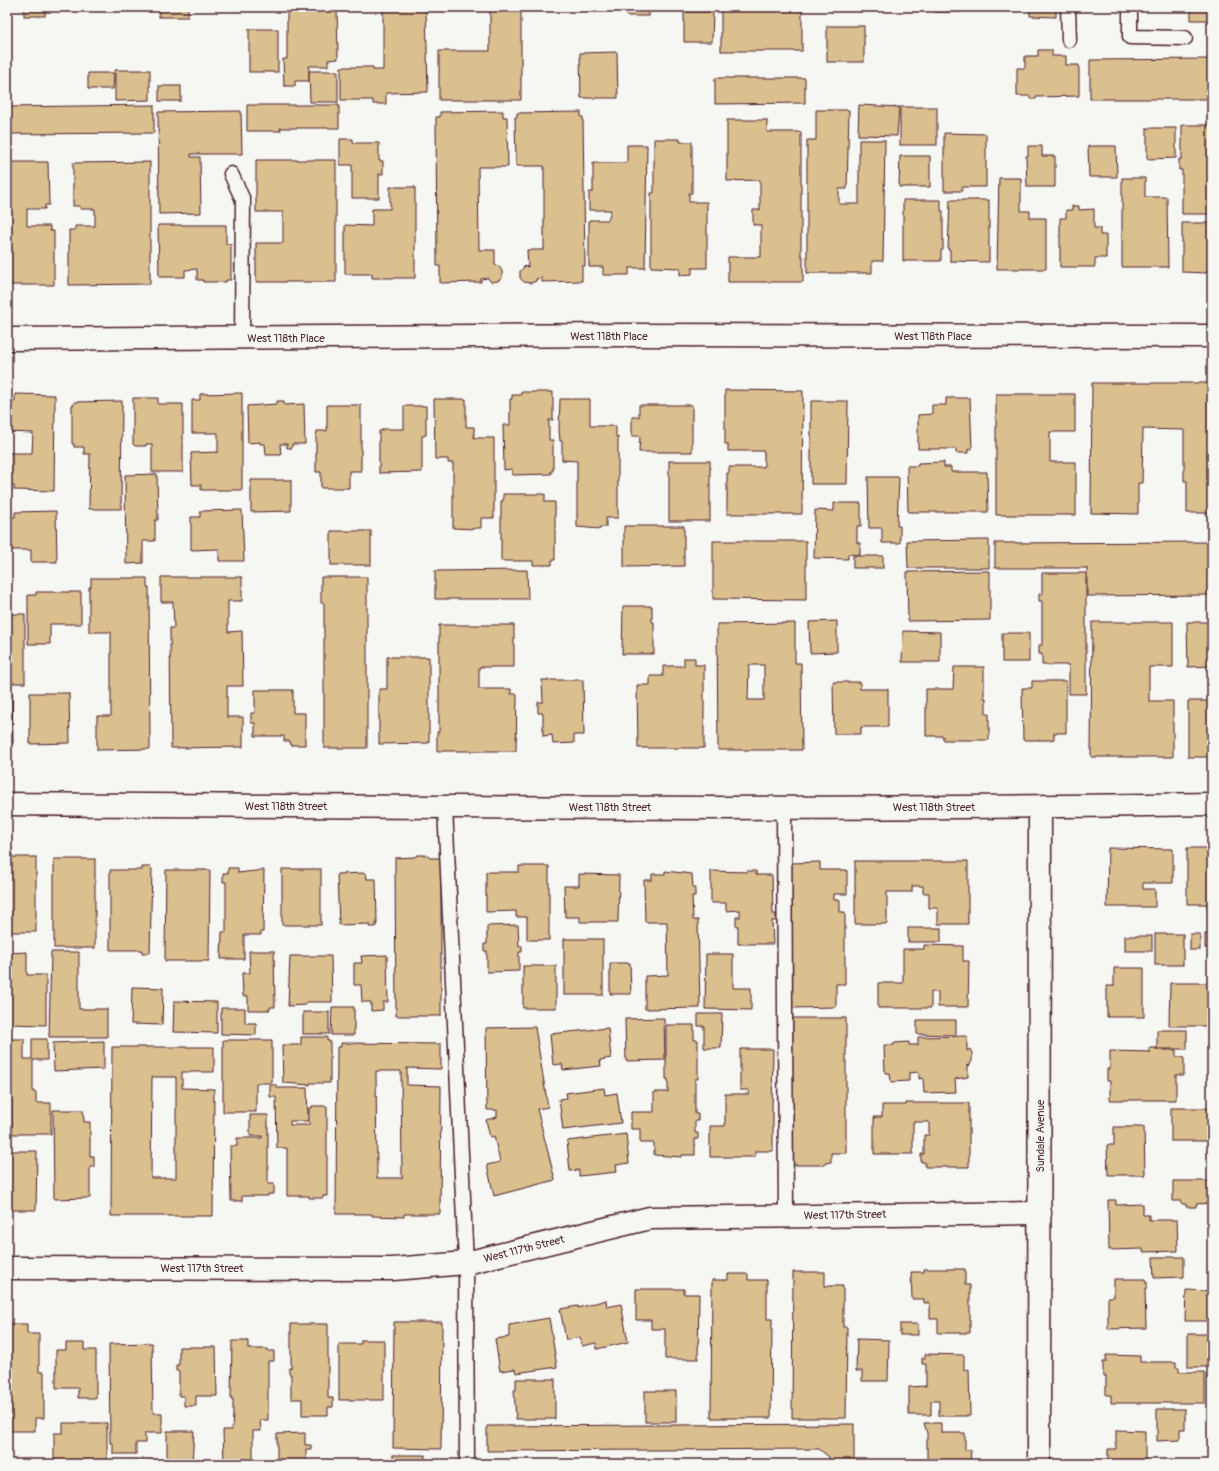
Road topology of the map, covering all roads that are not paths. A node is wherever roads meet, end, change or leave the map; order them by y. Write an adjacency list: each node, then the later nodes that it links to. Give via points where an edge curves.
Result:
1 (1068, 7): 4 (lane)
2 (1130, 7): 3 (lane, via 1130,37)
3 (1184, 38)
4 (1069, 40)
5 (231, 174): 7 (lane, via 243,200)
6 (1212, 336): 7 (street, West 118th Place, via 626,335)
7 (242, 338): 8 (street, West 118th Place)
8 (7, 339)
9 (7, 804): 11 (street, West 118th Street)
10 (1212, 804): 13 (street, West 118th Street)
11 (445, 807): 12 (street, West 118th Street); 16 (lane)
12 (784, 807): 13 (street, West 118th Street); 15 (lane)
13 (1040, 807): 14 (street, Sundale Avenue)
14 (1040, 1213): 15 (street, West 117th Street); 19 (street, Sundale Avenue)
15 (786, 1216): 16 (street, West 117th Street, via 650,1218)
16 (466, 1263): 17 (street, West 117th Street, via 393,1268); 18 (lane)
17 (7, 1268)
18 (467, 1464)
19 (1039, 1464)

